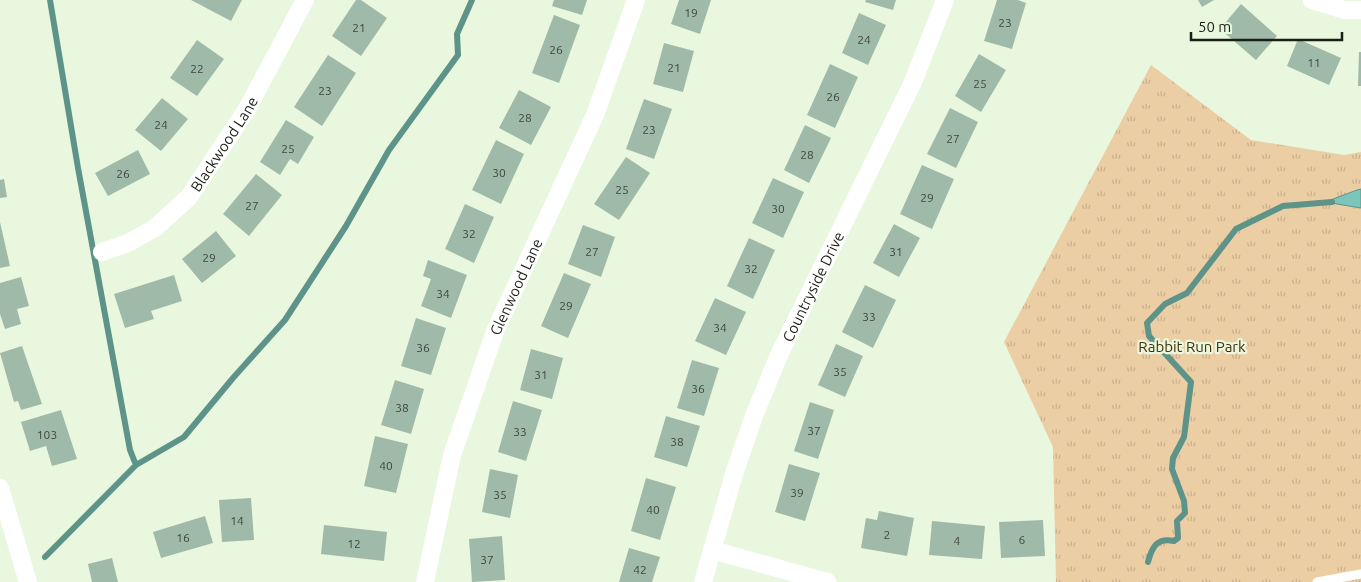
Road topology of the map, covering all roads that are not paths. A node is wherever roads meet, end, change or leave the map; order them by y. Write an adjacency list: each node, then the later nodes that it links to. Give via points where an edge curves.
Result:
1 (305, 0): 6 (street, Blackwood Lane, via 247,109 189,197 156,228)
2 (636, 0): 11 (street, Glenwood Lane, via 595,115 496,329 452,454)
3 (945, 0): 8 (street, Countryside Drive, via 913,82 779,355 742,449)
4 (1312, 0): 5 (street, via 1344,10)
5 (1361, 10)
6 (102, 252)
7 (0, 488): 10 (street)
8 (712, 550): 12 (street, Countryside Drive); 13 (street)
9 (1361, 574): 14 (lane)
10 (28, 582)
11 (425, 582)
12 (703, 582)
13 (828, 582)
14 (1317, 582)

